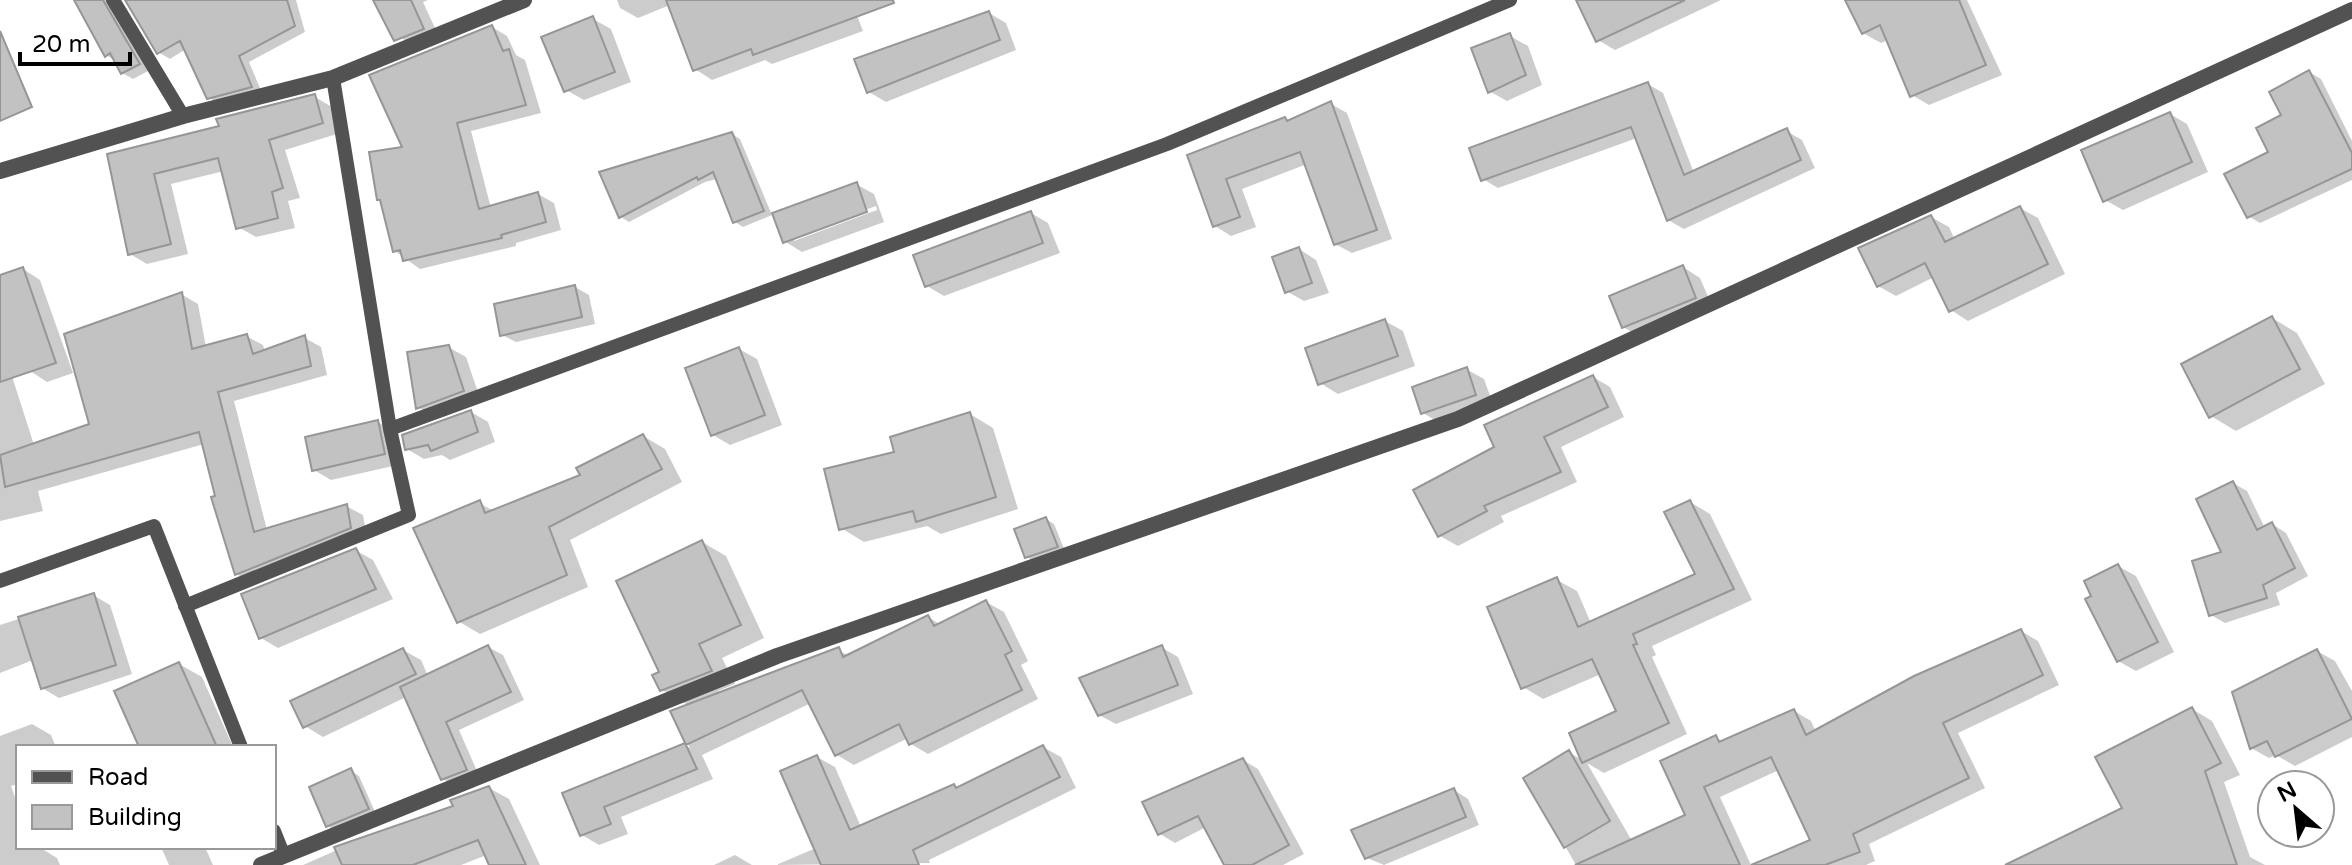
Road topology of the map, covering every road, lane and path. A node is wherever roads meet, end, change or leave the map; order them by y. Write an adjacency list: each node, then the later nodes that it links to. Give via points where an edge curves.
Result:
1 (113, 0): 6 (lane)
2 (524, 0): 5 (street)
3 (1510, 0): 8 (lane, via 1167,144)
4 (2352, 10): 13 (street, via 1458,419 777,656)
5 (333, 78): 6 (street); 8 (lane)
6 (183, 116): 7 (street)
7 (0, 171)
8 (390, 429): 10 (lane, via 409,515)
9 (0, 581): 10 (lane, via 154,526)
10 (185, 606): 11 (lane)
11 (240, 745)
12 (276, 836): 13 (lane)
13 (284, 856): 14 (street)
14 (261, 865)

